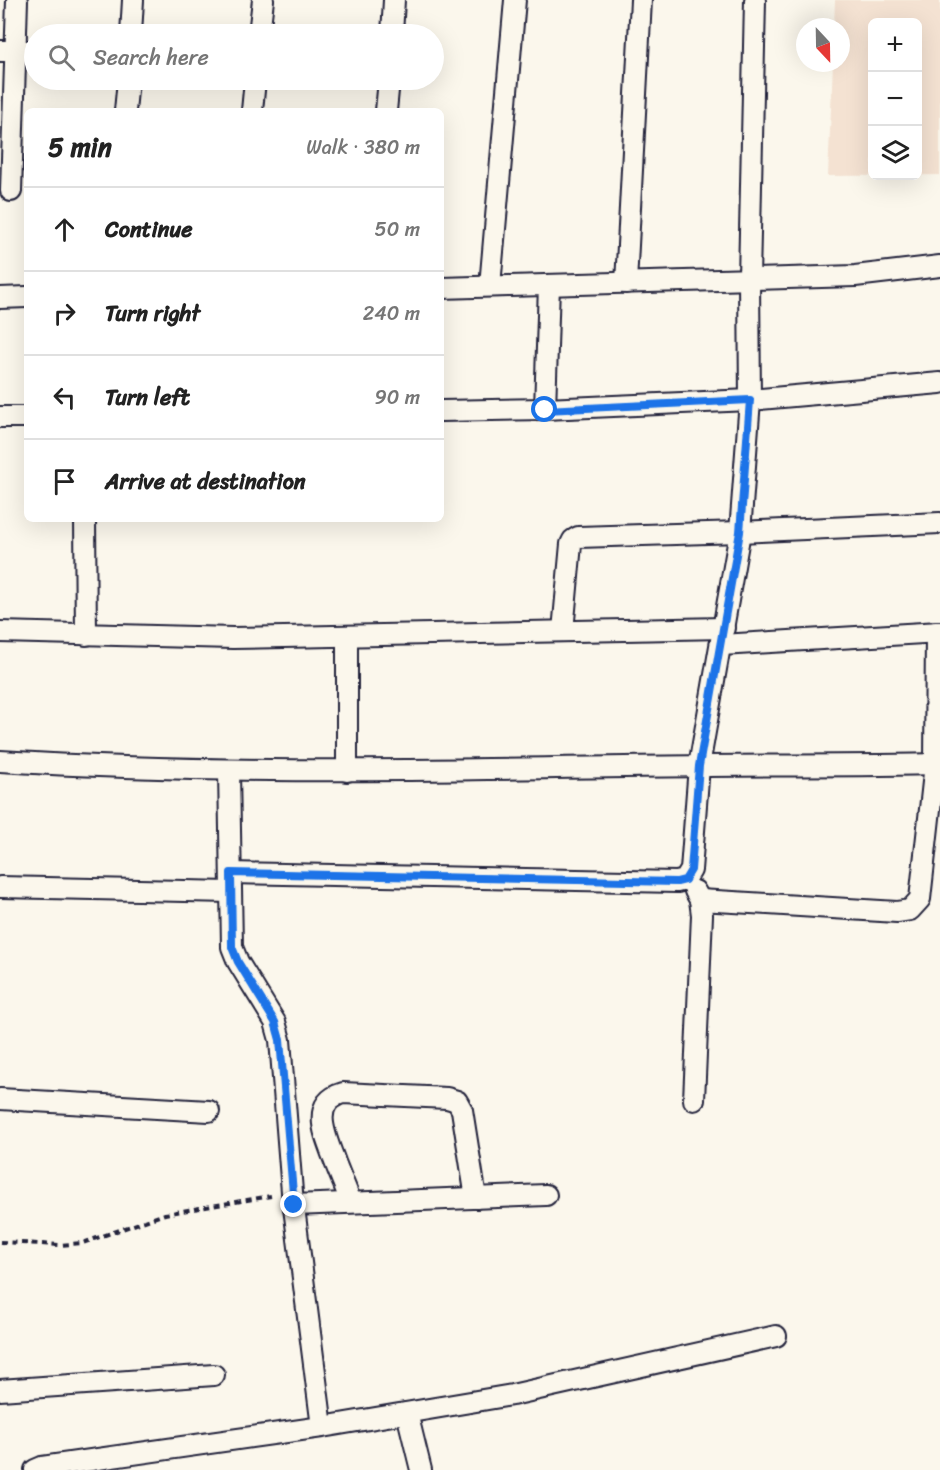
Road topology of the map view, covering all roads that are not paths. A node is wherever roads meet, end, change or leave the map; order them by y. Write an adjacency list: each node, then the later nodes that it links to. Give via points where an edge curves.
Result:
1 (17, 0): 11 (street)
2 (133, 0): 8 (street)
3 (263, 0): 9 (street)
4 (394, 0): 10 (street)
5 (515, 0): 23 (street)
6 (641, 0): 21 (street)
7 (755, 0): 20 (street)
8 (132, 24)
9 (260, 24)
10 (393, 24)
11 (17, 51): 18 (street)
12 (127, 90): 15 (street)
13 (254, 90): 16 (street)
14 (387, 90): 17 (street)
15 (125, 108)
16 (252, 108)
17 (386, 108)
18 (13, 191)
19 (940, 266): 20 (street, via 855,276)
20 (749, 279): 21 (street); 28 (street)
21 (626, 283): 22 (street)
22 (549, 285): 23 (street); 29 (street)
23 (490, 286): 24 (street)
24 (444, 288)
25 (24, 297): 26 (street)
26 (0, 298)
27 (940, 383): 28 (street)
28 (750, 400): 29 (street); 35 (street)
29 (545, 410): 30 (street)
30 (444, 411)
31 (0, 417): 32 (street)
32 (24, 417)
33 (85, 522): 39 (street)
34 (940, 523): 35 (street)
35 (740, 532): 36 (street, via 578,537 571,544); 41 (street)
36 (563, 631): 40 (street); 41 (street)
37 (0, 632): 39 (street)
38 (938, 632): 41 (street); 43 (street)
39 (86, 635): 40 (street)
40 (347, 636): 46 (street)
41 (723, 636): 44 (street)
42 (0, 761): 45 (street)
43 (938, 764): 44 (street); 50 (street, via 920,899 910,910)
44 (699, 766): 46 (street); 47 (street, via 691,870)
45 (229, 771): 46 (street); 48 (street)
46 (348, 771)
47 (685, 880): 48 (street); 50 (street)
48 (231, 882): 49 (street); 56 (street, via 232,947 275,1022 280,1040)
49 (0, 887)
50 (700, 900): 52 (street)
51 (0, 1100): 53 (street)
52 (694, 1100)
53 (209, 1111)
54 (546, 1195): 55 (street)
55 (476, 1198): 57 (street); 57 (street, via 462,1110 457,1101 343,1093 333,1096 324,1109 322,1124)
56 (293, 1199): 57 (street); 62 (street)
57 (351, 1202)
58 (776, 1336): 61 (street, via 512,1395)
59 (214, 1375): 60 (street)
60 (0, 1390)
61 (407, 1413): 62 (street); 64 (street)
62 (322, 1427): 63 (street)
63 (34, 1470)
64 (421, 1470)

